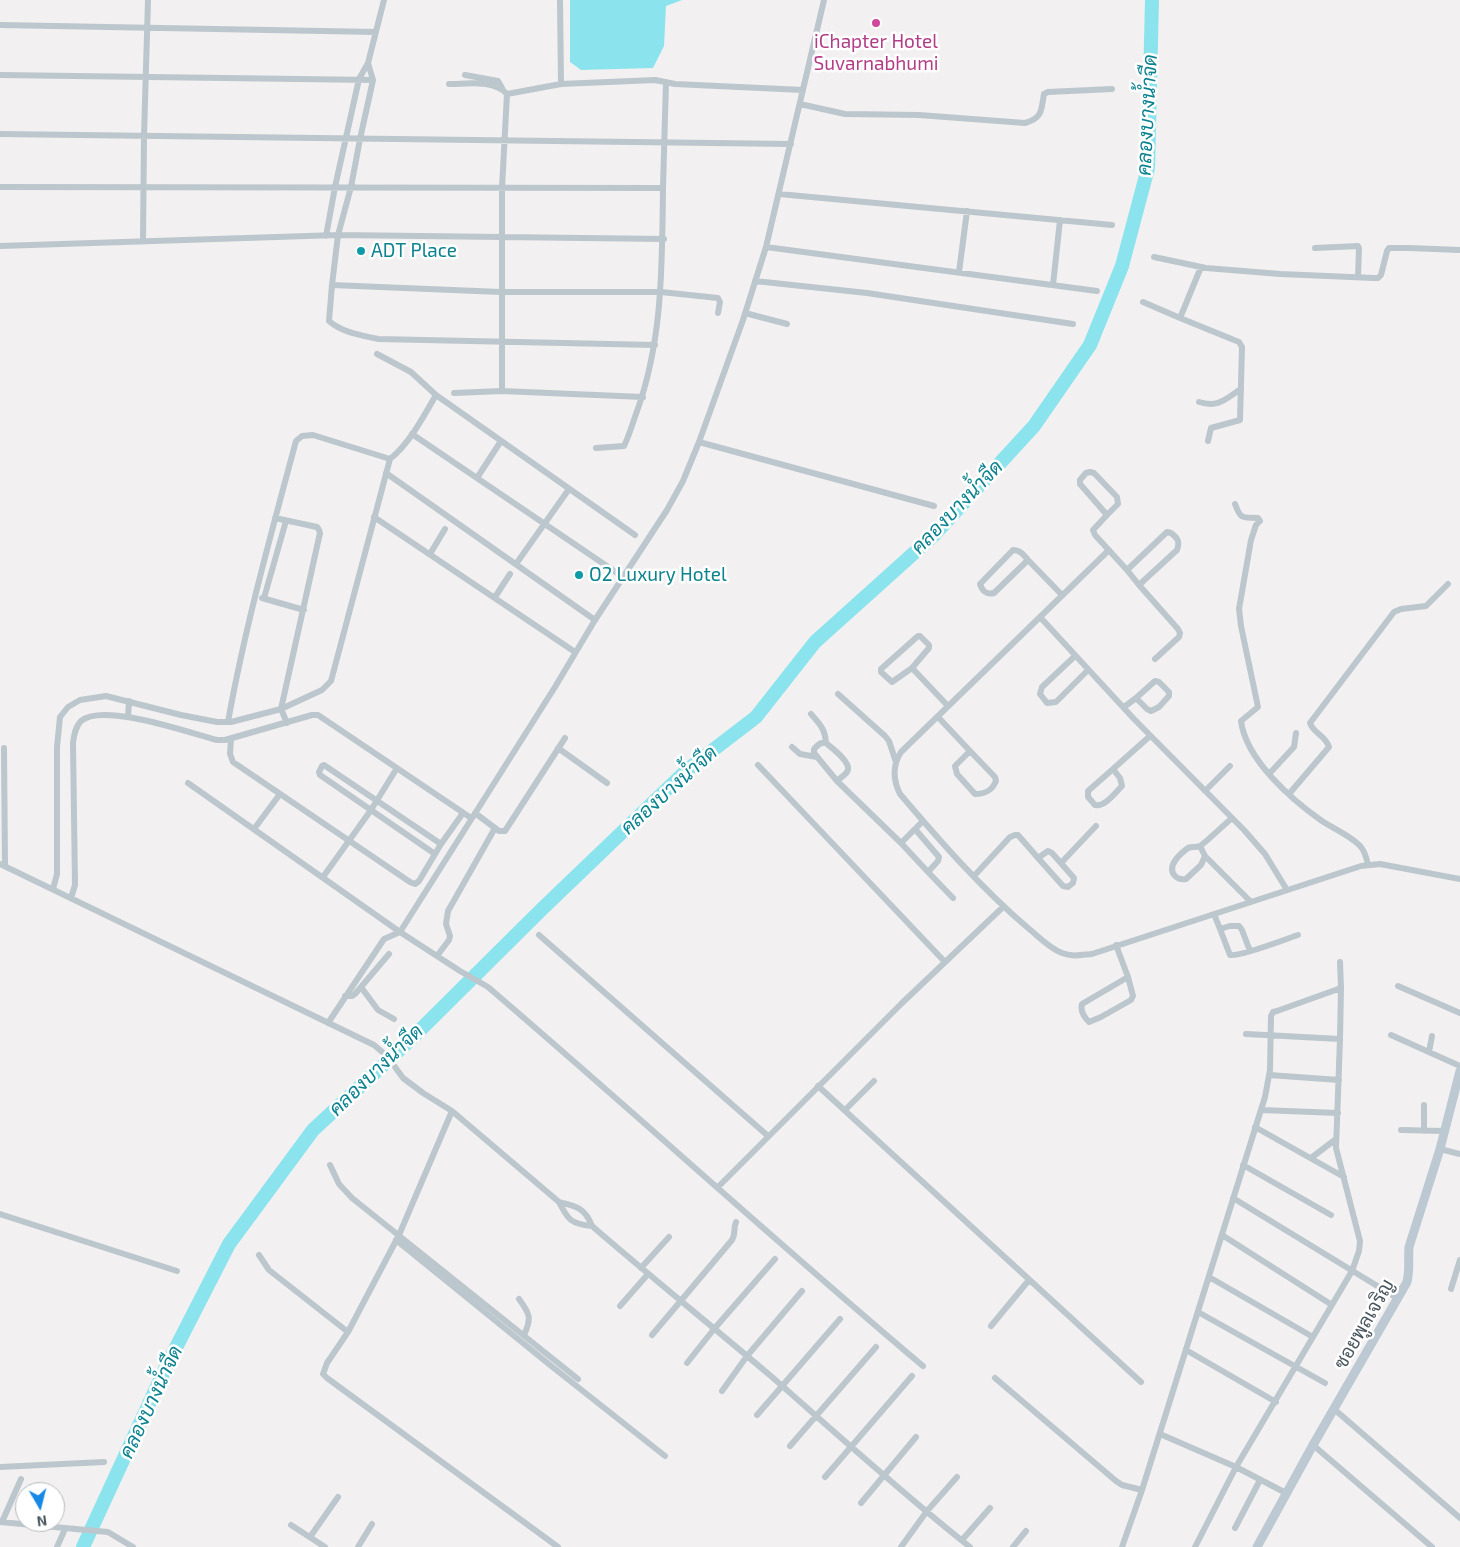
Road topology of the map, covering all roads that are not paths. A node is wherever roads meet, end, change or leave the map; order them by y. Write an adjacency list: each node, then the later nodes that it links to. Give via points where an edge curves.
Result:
1 (148, 0): 6 (street)
2 (384, 0): 7 (street)
3 (560, 0): 16 (street)
4 (824, 0): 18 (street)
5 (0, 25): 6 (street)
6 (148, 28): 7 (street); 11 (street)
7 (376, 32): 8 (street)
8 (368, 63): 12 (street); 13 (street)
9 (0, 75): 11 (street)
10 (465, 75): 19 (street, via 498,81)
11 (146, 77): 12 (street); 22 (street)
12 (359, 79): 13 (street); 23 (street)
13 (373, 80): 24 (street)
14 (666, 82): 16 (street); 18 (street); 26 (street)
15 (449, 84): 19 (street, via 490,85)
16 (561, 84): 19 (street)
17 (1112, 89): 20 (street, via 1048,92 1044,94 1041,114 1025,123 919,115 845,114)
18 (803, 90): 20 (street)
19 (505, 91): 25 (street)
20 (800, 104): 27 (street)
21 (0, 134): 22 (street)
22 (144, 136): 23 (street); 29 (street)
23 (345, 138): 24 (street); 31 (street)
24 (360, 138): 25 (street); 30 (street)
25 (504, 140): 26 (street); 32 (street)
26 (664, 142): 27 (street); 33 (street)
27 (791, 144): 34 (street)
28 (0, 187): 29 (street)
29 (144, 187): 31 (street); 42 (street)
30 (351, 187): 31 (street); 32 (street); 39 (street)
31 (335, 188): 38 (street)
32 (502, 188): 33 (street); 40 (street)
33 (663, 188): 41 (street)
34 (779, 194): 35 (street); 44 (street)
35 (966, 211): 36 (street); 49 (street)
36 (1060, 220): 37 (street); 53 (street)
37 (1112, 225)
38 (326, 236): 39 (street); 42 (street)
39 (338, 236): 40 (street); 52 (street)
40 (502, 238): 41 (street); 55 (street)
41 (664, 239): 56 (street)
42 (143, 241): 43 (street)
43 (0, 246)
44 (766, 247): 49 (street); 51 (street)
45 (1315, 248): 50 (street, via 1358,246)
46 (1460, 250): 50 (street, via 1389,248 1378,278)
47 (1154, 257): 48 (street)
48 (1201, 267): 50 (street); 60 (street)
49 (959, 272): 53 (street)
50 (1358, 277)
51 (755, 281): 59 (street); 62 (street, via 867,293)
52 (332, 285): 55 (street); 63 (street, via 329,321 337,328 378,339)
53 (1053, 285): 54 (street)
54 (1097, 291)
55 (501, 292): 56 (street); 63 (street)
56 (661, 292): 58 (street, via 718,298); 64 (street)
57 (1143, 302): 60 (street)
58 (718, 313)
59 (745, 313): 61 (street); 75 (street)
60 (1180, 318): 66 (street, via 1239,342 1242,347)
61 (787, 324)
62 (1073, 324)
63 (501, 342): 64 (street); 67 (street)
64 (655, 345): 70 (street)
65 (377, 354): 69 (street, via 411,372)
66 (1241, 389): 71 (street, via 1218,404); 73 (street, via 1240,420 1211,428)
67 (502, 391): 68 (street); 70 (street)
68 (454, 393)
69 (436, 395): 72 (street); 74 (street)
70 (642, 397): 76 (street, via 624,446)
71 (1199, 402)
72 (412, 434): 77 (street, via 400,452); 79 (street)
73 (1208, 440)
74 (501, 442): 79 (street); 80 (street)
75 (699, 442): 82 (street); 96 (street, via 667,510)
76 (596, 448)
77 (390, 459): 78 (street); 85 (street, via 312,435 302,436 296,441)
78 (386, 473): 84 (street); 93 (street)
79 (477, 478): 87 (street)
80 (569, 489): 87 (street); 89 (street)
81 (1235, 504): 137 (street, via 1239,515 1258,518 1260,522 1251,540 1239,609 1258,707 1241,721 1248,745)
82 (934, 506)
83 (1107, 515): 83 (street, via 1118,504 1117,497 1094,473 1086,473 1080,484); 90 (street, via 1093,530)
84 (374, 517): 91 (street); 116 (street, via 331,681 322,690)
85 (275, 518): 86 (street); 100 (street)
86 (286, 521): 102 (street); 103 (street, via 317,527 320,533)
87 (546, 524): 93 (street); 96 (street)
88 (445, 529): 91 (street)
89 (635, 535)
90 (1109, 550): 94 (street); 99 (street)
91 (430, 554): 101 (street)
92 (1028, 560): 92 (street, via 1018,550 1013,550 982,581 982,590 994,593); 99 (street)
93 (516, 564): 105 (street)
94 (1127, 570): 98 (street); 98 (street, via 1167,532 1175,536 1179,544 1177,550)
95 (510, 574): 101 (street)
96 (623, 577): 105 (street)
97 (1448, 584): 143 (street, via 1426,606 1394,612 1346,674 1310,723 1329,747)
98 (1139, 585): 108 (street, via 1180,634)
99 (1062, 595): 104 (street)
100 (255, 596): 102 (street); 120 (street)
101 (495, 597): 106 (street)
102 (264, 598): 103 (street)
103 (304, 610): 116 (street)
104 (1040, 617): 107 (street); 114 (street)
105 (596, 620): 106 (street)
106 (576, 652): 147 (street)
107 (1075, 656): 110 (street); 110 (street, via 1042,687 1040,694 1047,703 1056,702)
108 (1155, 659)
109 (912, 668): 109 (street, via 929,648 920,636 881,672 892,682); 114 (street)
110 (1088, 670): 115 (street)
111 (838, 694): 132 (street, via 885,736)
112 (1136, 698): 112 (street, via 1155,682 1160,682 1169,692 1159,707 1151,711); 115 (street)
113 (129, 701): 118 (street); 120 (street, via 181,715); 168 (street, via 106,696 80,700 60,718 57,874)
114 (948, 706): 119 (street)
115 (1124, 707): 123 (street)
116 (282, 709): 120 (street); 121 (street)
117 (811, 714): 126 (street, via 825,733)
118 (128, 716): 125 (street, via 217,740); 170 (street, via 87,717 75,732 75,884)
119 (938, 717): 130 (street); 132 (street)
120 (228, 722)
121 (287, 723): 125 (street); 135 (street, via 318,715)
122 (1296, 732): 137 (street, via 1294,747)
123 (1150, 736): 136 (street); 141 (street)
124 (564, 738): 129 (street)
125 (231, 739): 142 (street, via 233,762)
126 (826, 743): 131 (street, via 822,742 814,749); 138 (street, via 847,764 847,772)
127 (792, 747): 131 (street, via 800,754)
128 (4, 748): 162 (street)
129 (558, 748): 140 (street); 151 (street, via 505,831)
130 (970, 751): 130 (street, via 996,780 983,794 975,794 957,774 955,766)
131 (817, 757): 138 (street)
132 (896, 762): 149 (street, via 895,784)
133 (758, 765): 183 (street)
134 (1230, 766): 141 (street)
135 (397, 768): 144 (street); 146 (street)
136 (1113, 769): 136 (street, via 1088,791 1088,797 1095,806 1103,804 1122,786)
137 (1269, 774): 143 (street)
138 (837, 781): 155 (street)
139 (188, 783): 152 (street)
140 (607, 783)
141 (1205, 791): 148 (street)
142 (280, 794): 152 (street); 154 (street)
143 (1289, 794): 163 (street, via 1362,848)
144 (377, 802): 145 (street); 145 (street, via 322,766 320,775); 156 (street)
145 (371, 810): 154 (street); 158 (street)
146 (463, 813): 147 (street); 156 (street)
147 (473, 816): 151 (street); 176 (street)
148 (1232, 818): 157 (street); 169 (street, via 1265,854)
149 (923, 821): 153 (street); 165 (street)
150 (1096, 826): 161 (street)
151 (495, 828): 182 (street, via 448,911 446,924 450,936)
152 (254, 829): 166 (street)
153 (915, 829): 155 (street); 164 (street, via 939,857)
154 (349, 841): 158 (street, via 416,884); 166 (street)
155 (901, 843): 164 (street)
156 (441, 844): 158 (street)
157 (1200, 846): 159 (street); 159 (street, via 1189,848 1174,862 1174,874 1186,879 1201,865)
158 (435, 854)
159 (1205, 856): 172 (street)
160 (1038, 858): 161 (street, via 1050,851); 161 (street, via 1063,886 1068,887 1074,878); 165 (street, via 1014,834)
161 (1060, 863)
162 (2, 865): 168 (street)
163 (1368, 865): 167 (street, via 1380,864); 169 (street)
164 (928, 872): 171 (street)
165 (974, 876): 173 (street)
166 (323, 877): 176 (street)
167 (1460, 879)
168 (53, 889): 170 (street)
169 (1287, 890): 172 (street)
170 (71, 898): 192 (street)
171 (953, 898)
172 (1251, 902): 174 (street)
173 (1003, 907): 179 (street, via 1067,955 1092,954); 183 (street)
174 (1214, 914): 175 (street); 179 (street)
175 (1220, 929): 180 (street, via 1239,926); 180 (street, via 1230,955)
176 (399, 932): 182 (street); 189 (street, via 387,936)
177 (1298, 934): 180 (street)
178 (540, 935): 214 (street)
179 (1116, 945): 185 (street)
180 (1250, 951)
181 (389, 954): 187 (street)
182 (437, 956): 222 (street, via 488,987)
183 (945, 962): 204 (street)
184 (1340, 962): 188 (street)
185 (1128, 977): 185 (street, via 1133,996 1131,1000 1089,1022 1082,1012 1082,1004)
186 (1398, 986): 190 (street)
187 (361, 987): 189 (street, via 352,996); 191 (street, via 378,1010)
188 (1341, 988): 195 (street, via 1273,1012); 197 (street)
189 (345, 996): 192 (street)
190 (1460, 1013)
191 (394, 1019)
192 (328, 1023): 208 (street, via 374,1045 387,1056 403,1078)
193 (1246, 1034): 195 (street)
194 (1391, 1035): 198 (street)
195 (1271, 1036): 197 (street); 201 (street)
196 (1432, 1036): 198 (street)
197 (1340, 1038): 202 (street)
198 (1429, 1052): 199 (street)
199 (1460, 1066)
200 (1460, 1070): 213 (street, ซอยพูลเจริญ)
201 (1269, 1075): 202 (street); 207 (street)
202 (1339, 1080): 209 (street)
203 (874, 1081): 206 (street)
204 (818, 1086): 206 (street); 214 (street)
205 (1424, 1104): 212 (street)
206 (844, 1110): 240 (street)
207 (1261, 1110): 209 (street); 210 (street)
208 (452, 1111): 224 (street); 231 (street)
209 (1338, 1113): 215 (street)
210 (1255, 1127): 218 (street); 220 (street)
211 (1401, 1130): 212 (street)
212 (1424, 1131): 213 (street)
213 (1444, 1131): 216 (street, ซอยพูลเจริญ)
214 (768, 1136): 222 (street)
215 (1336, 1139): 218 (street); 221 (street, via 1337,1156)
216 (1440, 1149): 217 (street); 243 (street, ซอยพูลเจริญ, via 1409,1247 1407,1282)
217 (1460, 1154)
218 (1311, 1158): 221 (street)
219 (330, 1165): 231 (street, via 342,1188)
220 (1244, 1165): 223 (street); 226 (street)
221 (1344, 1177): 237 (street, via 1360,1241)
222 (718, 1187): 260 (street)
223 (1233, 1198): 229 (street); 237 (street)
224 (559, 1202): 228 (street, via 579,1208); 228 (street, via 573,1222)
225 (0, 1214): 236 (street)
226 (1331, 1215)
227 (736, 1222): 245 (street, via 732,1240)
228 (592, 1226): 235 (street)
229 (1222, 1235): 239 (street); 246 (street)
230 (669, 1237): 235 (street)
231 (397, 1238): 252 (street); 253 (street); 278 (street)
232 (259, 1255): 252 (street, via 270,1270)
233 (775, 1259): 251 (street)
234 (1460, 1260): 241 (street)
235 (641, 1268): 238 (street)
236 (177, 1271)
237 (1352, 1271): 243 (street); 246 (street)
238 (648, 1274): 245 (street); 247 (street)
239 (1209, 1277): 248 (street); 255 (street)
240 (1029, 1280): 250 (street); 265 (street)
241 (1451, 1288)
242 (802, 1290): 258 (street)
243 (1397, 1298): 270 (street, ซอยพูลเจริญ)
244 (519, 1299): 253 (street, via 529,1316)
245 (679, 1300): 251 (street); 254 (street)
246 (1332, 1305): 255 (street)
247 (620, 1306)
248 (1198, 1312): 257 (street); 261 (street)
249 (840, 1319): 267 (street)
250 (991, 1326)
251 (714, 1329): 258 (street); 259 (street)
252 (348, 1332): 306 (street, via 327,1363 325,1376)
253 (524, 1335): 264 (street)
254 (652, 1335)
255 (1313, 1337): 261 (street)
256 (876, 1347): 272 (street)
257 (1186, 1350): 269 (street); 273 (street)
258 (747, 1356): 267 (street); 268 (street)
259 (687, 1363)
260 (924, 1366)
261 (1295, 1367): 266 (street); 269 (street)
262 (912, 1376): 277 (street)
263 (995, 1378): 287 (street, via 1116,1482)
264 (578, 1379)
265 (1141, 1382)
266 (1325, 1384)
267 (781, 1386): 271 (street); 272 (street)
268 (722, 1391)
269 (1276, 1402): 281 (street)
270 (1334, 1409): 275 (street, ซอยพูลเจริญ); 293 (street)
271 (756, 1415)
272 (816, 1416): 276 (street); 277 (street)
273 (1160, 1434): 281 (street); 287 (street)
274 (916, 1437): 282 (street)
275 (1313, 1445): 288 (street, ซอยพูลเจริญ); 313 (street)
276 (790, 1446)
277 (852, 1446): 282 (street); 283 (street)
278 (665, 1456)
279 (104, 1462): 280 (street)
280 (0, 1467)
281 (1236, 1467): 286 (street); 311 (street)
282 (884, 1475): 290 (street); 292 (street)
283 (826, 1477)
284 (957, 1478): 292 (street)
285 (21, 1479): 294 (street)
286 (1260, 1480): 288 (street); 297 (street)
287 (1142, 1490): 310 (street)
288 (1286, 1493): 312 (street, ซอยพูลเจริญ)
289 (338, 1497): 300 (street)
290 (861, 1503)
291 (990, 1508): 301 (street)
292 (927, 1511): 301 (street); 307 (street)
293 (1460, 1518)
294 (1, 1522): 298 (street)
295 (372, 1524): 305 (street)
296 (291, 1525): 300 (street)
297 (1235, 1528)
298 (68, 1529): 302 (street); 303 (street, via 112,1533)
299 (1026, 1531): 309 (street)
300 (310, 1537): 304 (street)
301 (962, 1540): 308 (street)
302 (57, 1547)
303 (133, 1547)
304 (326, 1547)
305 (358, 1547)
306 (558, 1547)
307 (901, 1547)
308 (970, 1547)
309 (1013, 1547)
310 (1122, 1547)
311 (1195, 1547)
312 (1258, 1547)
313 (1432, 1547)

